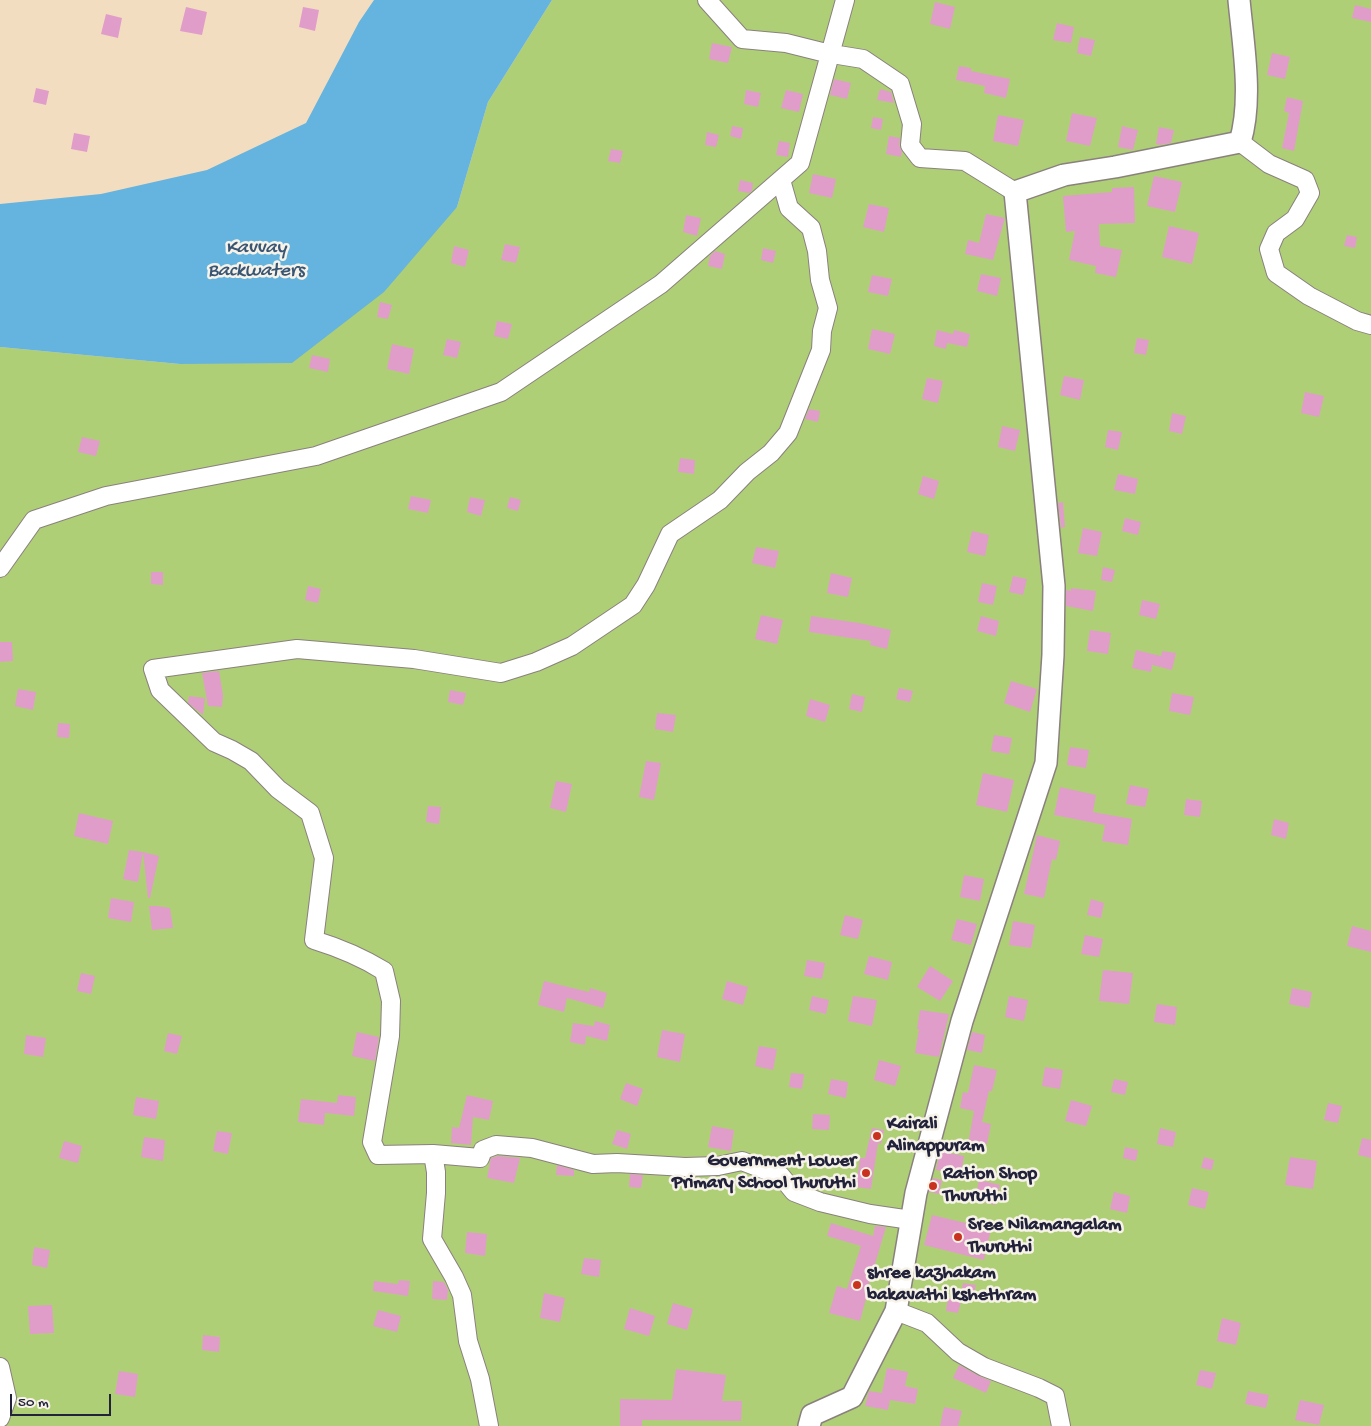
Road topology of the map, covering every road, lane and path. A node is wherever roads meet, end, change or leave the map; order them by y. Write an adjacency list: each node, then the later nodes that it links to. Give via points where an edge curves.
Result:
1 (707, 0): 4 (street, via 742,39 786,43)
2 (845, 0): 4 (street)
3 (1239, 0): 5 (main road, via 1246,103)
4 (830, 54): 6 (street, via 800,163); 7 (street, via 863,59 900,84 912,124 910,145 920,158 965,161)
5 (1240, 142): 7 (main road, via 1064,175); 8 (street, via 1270,164 1305,180 1310,193 1295,219 1276,233 1269,249 1276,273 1309,296)
6 (781, 180): 9 (street, via 661,284 501,392 316,456 106,496 34,520); 10 (street, via 789,208 811,228 817,251 820,280 828,308 822,331 822,350 788,433 720,500 670,534 633,605 572,646 501,673 414,659 297,649 153,668 160,690 201,731 214,742 251,760 278,789 310,812 324,858 314,940 342,948 384,971 391,1001 390,1036 372,1142 378,1155)
7 (1015, 192): 11 (main road, via 1054,586 1054,655 1046,763 962,1021 916,1193)
8 (1371, 325)
9 (0, 568)
10 (433, 1154): 11 (street, via 480,1158 482,1150 496,1145 532,1148 593,1164 685,1167 742,1161 781,1176 794,1192 820,1202); 15 (street, via 436,1193 432,1239 462,1295 468,1341 480,1378)
11 (912, 1220): 12 (main road)
12 (896, 1311): 16 (main road, via 852,1397 812,1415); 17 (street, via 927,1323 958,1352 984,1367 1055,1396)
13 (0, 1367): 14 (street, via 7,1398)
14 (0, 1418)
15 (489, 1426)
16 (809, 1426)
17 (1061, 1426)

